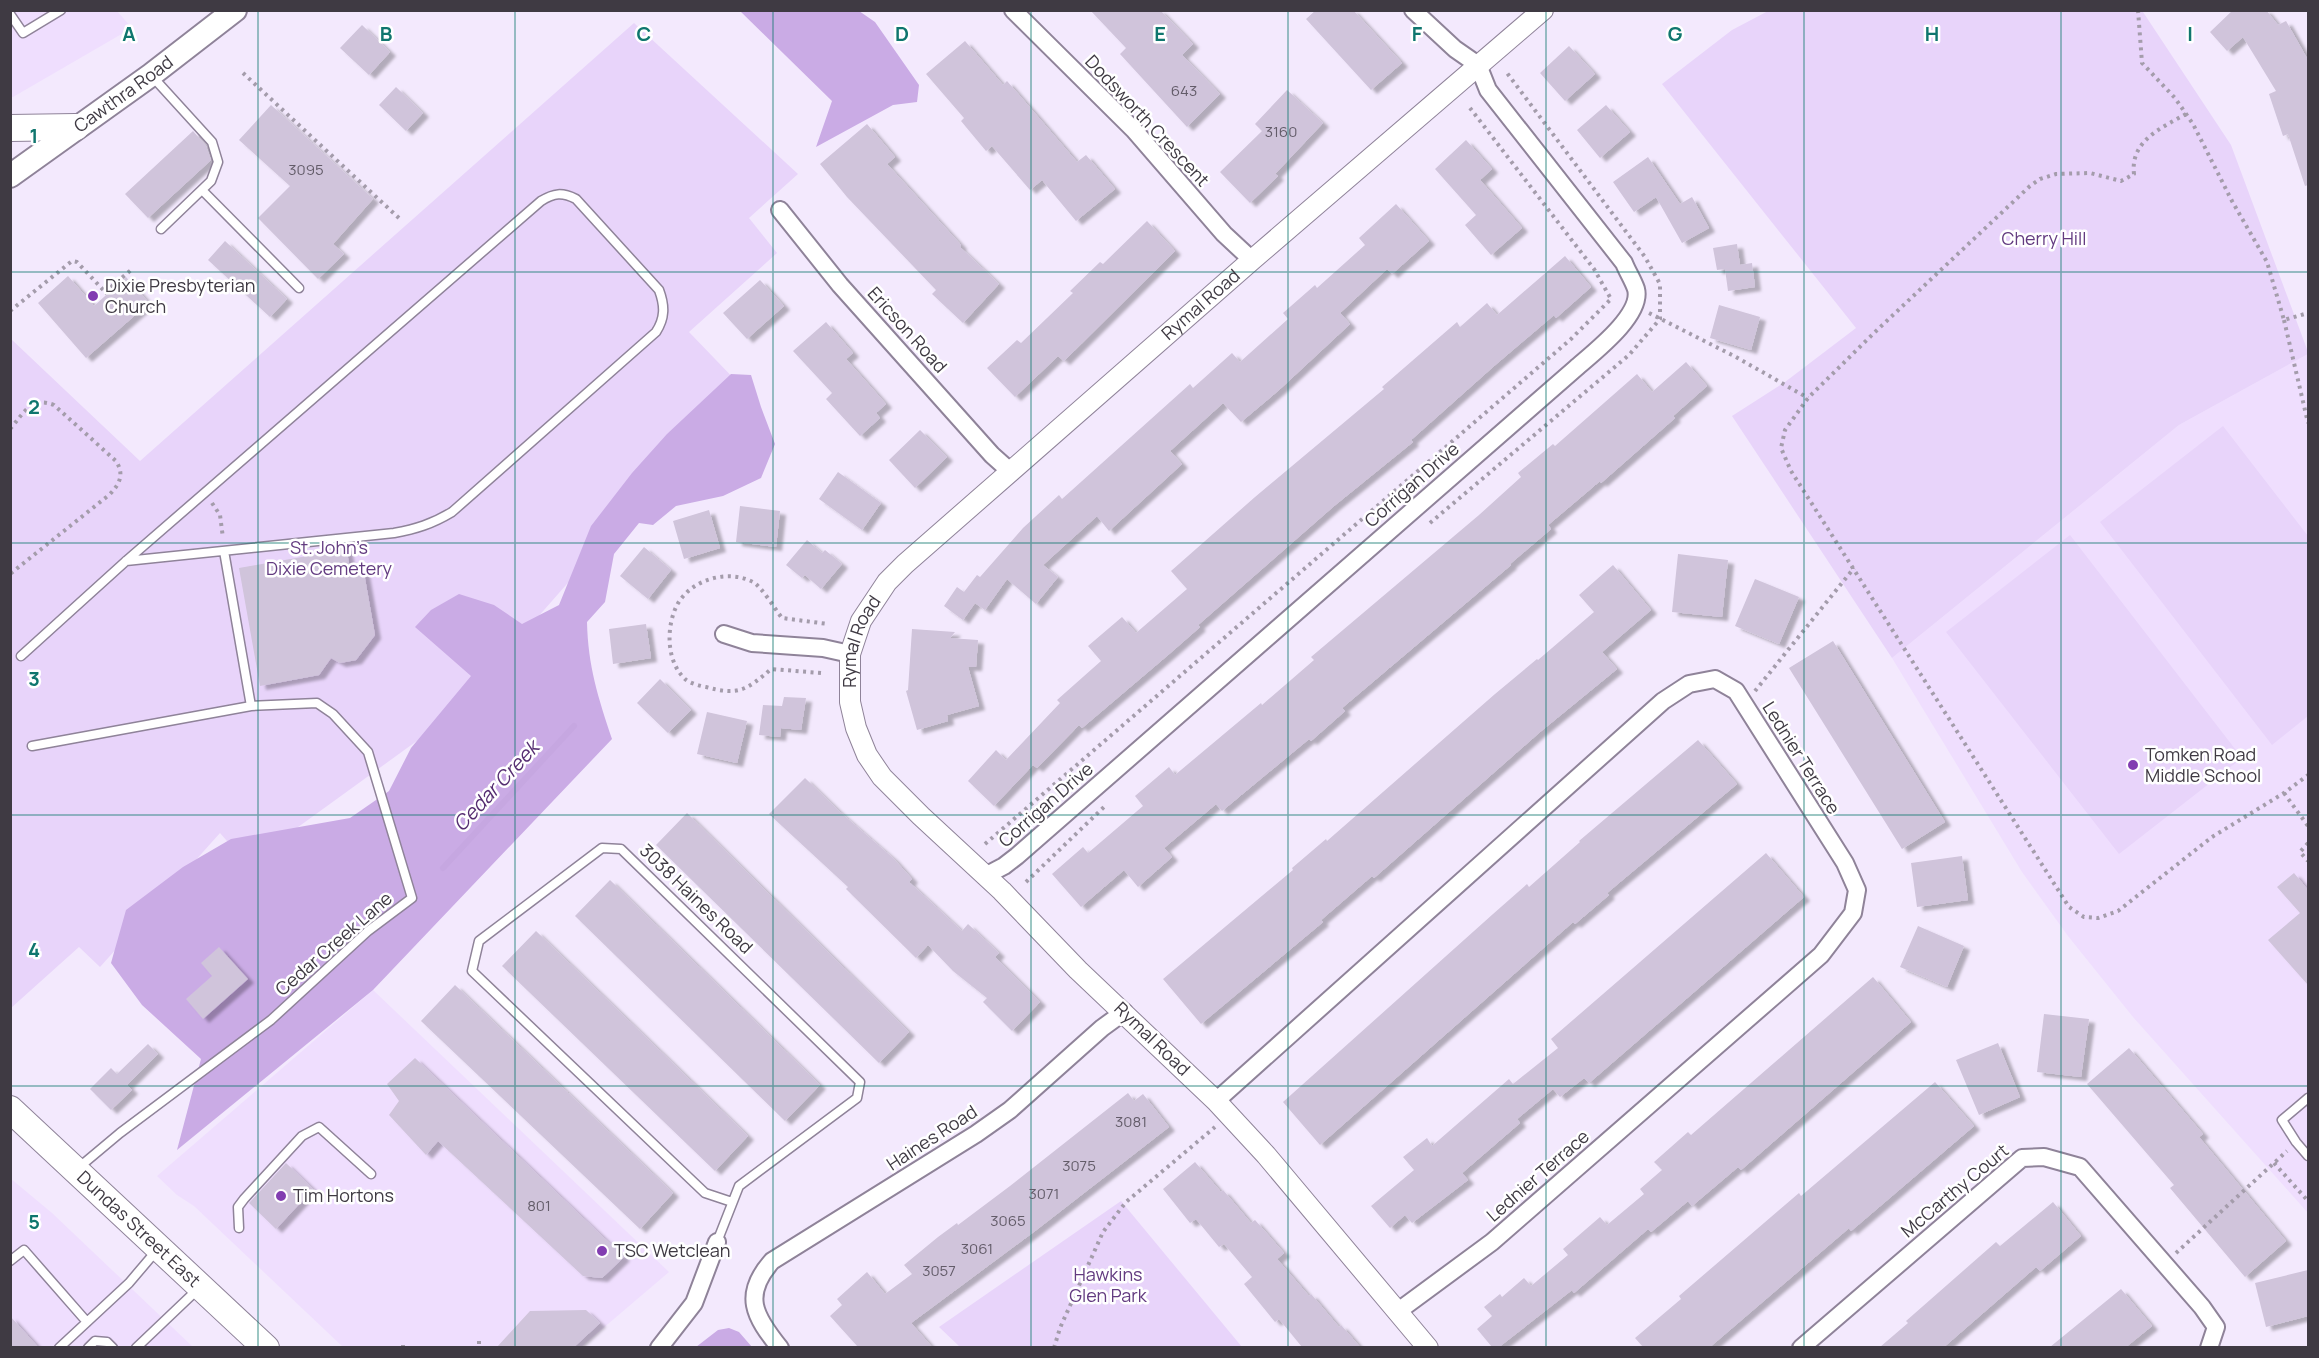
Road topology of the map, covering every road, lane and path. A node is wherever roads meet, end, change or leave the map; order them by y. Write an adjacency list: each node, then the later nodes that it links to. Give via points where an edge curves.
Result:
1 (61, 10): 7 (lane, via 23,33)
2 (235, 10): 10 (main road, Cawthra Road)
3 (1013, 10): 20 (street, Dodsworth Crescent, via 1134,130 1224,234)
4 (1413, 10): 8 (street)
5 (1543, 10): 8 (street, Rymal Road)
6 (2139, 10): 12 (path, via 2142,63)
7 (10, 14)
8 (1478, 65): 20 (street, Rymal Road); 23 (street, via 1488,90 1624,263 1636,291)
9 (243, 73): 18 (path)
10 (151, 75): 13 (main road, Cawthra Road); 16 (lane, via 212,142 218,162 211,181)
11 (1470, 108): 46 (path, via 1594,269 1611,299 1571,339)
12 (2186, 114): 26 (path, via 2267,262); 27 (path, via 2156,131 2137,150 2134,174 2121,181 2090,174 2056,174 2030,186)
13 (76, 127): 14 (main road); 15 (main road, Cawthra Road)
14 (10, 128)
15 (10, 176)
16 (202, 190): 19 (lane); 22 (lane)
17 (780, 210): 30 (street, Ericson Road, via 840,285)
18 (400, 220)
19 (161, 229)
20 (1252, 260): 30 (street, Rymal Road)
21 (131, 270): 24 (path, via 106,293 72,261)
22 (299, 288)
23 (1634, 307): 27 (path); 48 (street, Corrigan Drive, via 1615,333 1567,376 1017,856)
24 (10, 311)
25 (2308, 314): 26 (path)
26 (2283, 320): 28 (path)
27 (1808, 398): 34 (path, via 1785,430 1781,448 1791,471)
28 (2308, 423)
29 (10, 429): 35 (path, via 32,404 43,401 54,405 116,461 121,476 109,495)
30 (1011, 472): 37 (street, Rymal Road, via 887,582 861,621)
31 (205, 494): 32 (path, via 220,515); 32 (lane, via 552,194 564,193 576,200 659,291 664,313 656,332 452,512 434,523 394,533); 33 (lane)
32 (224, 551): 33 (lane); 40 (lane)
33 (126, 561): 38 (lane)
34 (1854, 568): 39 (path); 43 (path, via 2069,907 2084,916 2098,918 2118,911 2212,837)
35 (10, 574)
36 (724, 634): 37 (street, via 752,642)
37 (850, 654): 48 (street, Rymal Road, via 850,702 867,755 889,784)
38 (21, 656)
39 (1755, 691)
40 (251, 706): 41 (lane); 57 (lane, Cedar Creek Lane, via 317,703 333,714 368,752 412,898 368,931 271,1020)
41 (32, 746)
42 (2308, 775): 43 (path)
43 (2284, 793): 44 (path)
44 (2308, 826)
45 (2308, 843): 47 (path, via 2300,852)
46 (985, 844)
47 (2308, 861)
48 (985, 876): 49 (street, Rymal Road)
49 (1124, 1012): 51 (street, Rymal Road); 77 (street, Haines Road, via 1010,1110 772,1261 755,1286 755,1302 759,1318)
50 (2308, 1098): 54 (lane, via 2282,1120)
51 (1216, 1101): 53 (street, Rymal Road); 67 (street, Lednier Terrace, via 1663,701 1689,684 1715,679 1736,691 1845,863 1857,890 1853,913 1812,963 1492,1242)
52 (10, 1109): 57 (main road, Dundas Street East)
53 (1230, 1115): 67 (street, Rymal Road); 78 (path, via 1125,1202 1103,1232)
54 (2296, 1142): 55 (lane); 56 (path)
55 (2308, 1156)
56 (2274, 1163): 59 (path); 65 (path, via 2181,1247)
57 (77, 1169): 63 (main road, Dundas Street East)
58 (371, 1174): 61 (lane, via 320,1127 310,1130 238,1207)
59 (2308, 1201)
60 (732, 1203): 60 (lane, 3038 Haines Road, via 705,1193 472,970 479,941 602,849 621,849 860,1082 857,1098 739,1186); 62 (lane, 3038 Haines Road)
61 (239, 1228)
62 (717, 1242): 76 (street, via 694,1303)
63 (159, 1247): 66 (main road, Dundas Street East); 68 (lane, via 129,1283)
64 (10, 1262): 68 (lane, via 24,1250)
65 (2166, 1266): 80 (street, McCarthy Court, via 2080,1167 2044,1157 2022,1158); 81 (street, McCarthy Court, via 2216,1327)
66 (201, 1287): 73 (lane); 74 (main road, Dundas Street East)
67 (1397, 1312): 79 (street, Rymal Road)
68 (87, 1322): 70 (lane)
69 (479, 1341): 75 (path)
70 (59, 1347)
71 (88, 1347): 72 (lane, via 96,1341)
72 (113, 1347)
73 (136, 1347)
74 (266, 1347)
75 (479, 1347)
76 (659, 1347)
77 (780, 1347)
78 (1053, 1347)
79 (1428, 1347)
80 (1801, 1347)
81 (2209, 1347)

